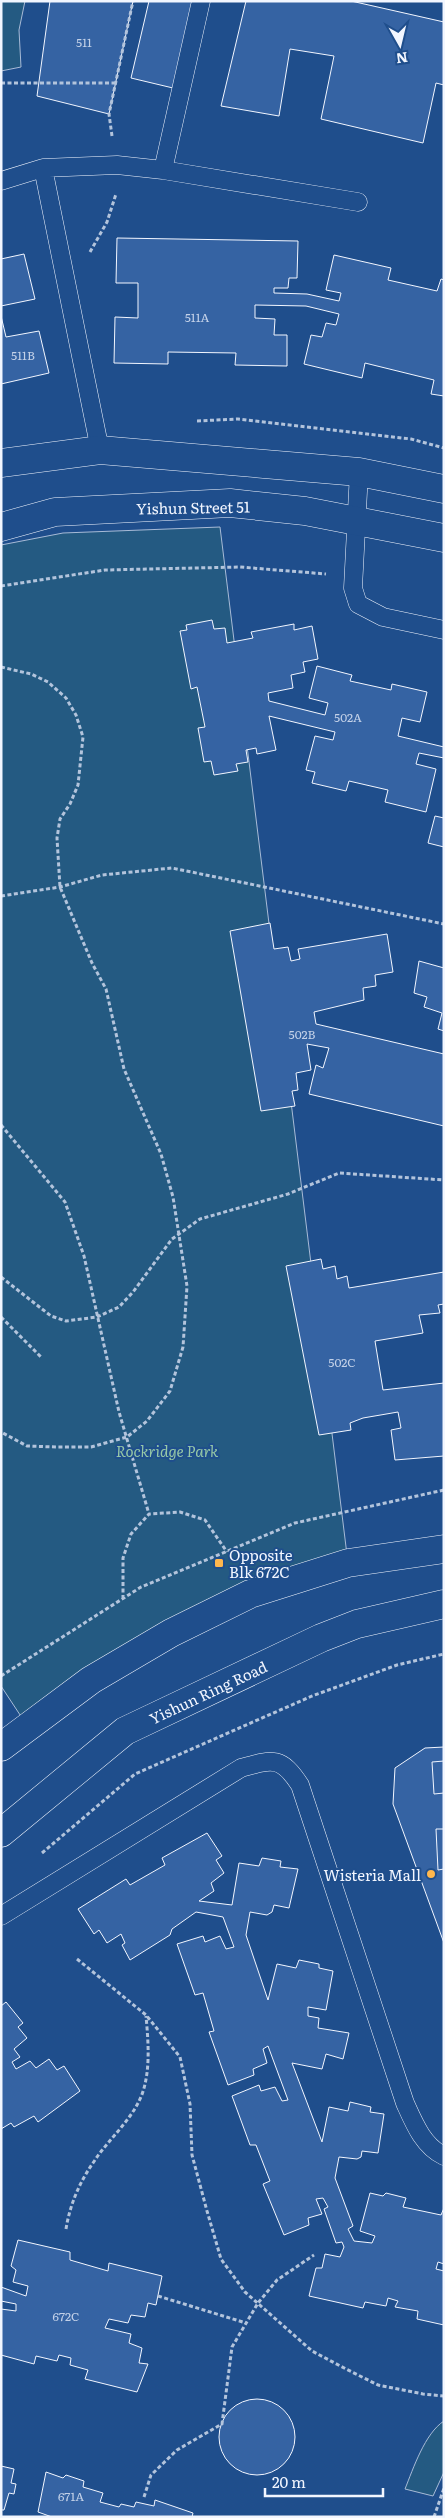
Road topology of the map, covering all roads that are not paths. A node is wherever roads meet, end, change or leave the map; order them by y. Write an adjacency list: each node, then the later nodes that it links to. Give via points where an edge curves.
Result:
1 (201, 1): 3 (lane)
2 (43, 168): 3 (lane, via 117,165); 4 (lane); 6 (lane)
3 (163, 170): 5 (lane)
4 (1, 181)
5 (358, 202)
6 (100, 450): 7 (main road); 8 (main road)
7 (1, 463)
8 (359, 472): 9 (main road); 10 (lane)
9 (444, 489)
10 (356, 521): 11 (main road, Yishun Street 51, via 305,511 230,503 55,512); 12 (main road, Yishun Street 51); 13 (lane, via 353,588 358,604 383,617)
11 (1, 527)
12 (444, 538)
13 (444, 630)
14 (444, 1549): 16 (main road, via 348,1563 250,1594 171,1633 91,1680)
15 (444, 1604): 17 (main road, Yishun Ring Road, via 357,1624 321,1638 125,1731)
16 (1, 1747)
17 (1, 1833)
18 (1, 1916): 19 (lane, via 241,1768 279,1762 290,1768 300,1785 416,2130 436,2152)
19 (444, 2156)

